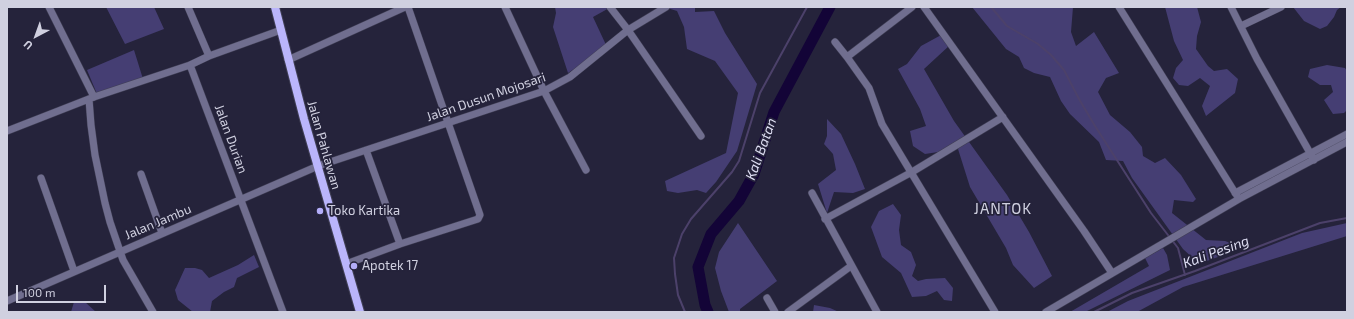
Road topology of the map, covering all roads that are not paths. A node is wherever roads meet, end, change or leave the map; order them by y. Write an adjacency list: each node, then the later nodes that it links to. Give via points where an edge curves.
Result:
1 (49, 7): 22 (street)
2 (188, 7): 17 (street)
3 (275, 7): 14 (main road, Jalan Pahlawan)
4 (407, 7): 19 (street); 24 (street)
5 (505, 7): 21 (street)
6 (610, 7): 15 (street)
7 (666, 7): 15 (street, Jalan Dusun Mojosari)
8 (912, 7): 18 (street)
9 (924, 7): 23 (street)
10 (1119, 7): 37 (street)
11 (1231, 7): 13 (street)
12 (1281, 7): 13 (street)
13 (1241, 26): 30 (street)
14 (281, 30): 17 (street); 19 (main road, Jalan Pahlawan)
15 (628, 30): 21 (street, Jalan Dusun Mojosari, via 570,77); 27 (street)
16 (835, 42): 18 (street)
17 (209, 56): 20 (street)
18 (847, 57): 33 (street, via 869,88 882,124)
19 (288, 60): 31 (main road, Jalan Pahlawan)
20 (190, 65): 22 (street); 38 (street, Jalan Durian)
21 (544, 91): 24 (street, Jalan Dusun Mojosari); 32 (street)
22 (91, 98): 25 (street); 42 (street, via 94,148 105,203)
23 (1003, 117): 33 (street); 46 (street)
24 (448, 124): 29 (street, Jalan Dusun Mojosari); 41 (street, via 480,218)
25 (7, 131)
26 (1347, 134): 30 (street)
27 (700, 136)
28 (1347, 142): 30 (street)
29 (366, 150): 31 (street, Jalan Dusun Mojosari); 41 (street)
30 (1312, 157): 37 (street)
31 (318, 166): 38 (street, Jalan Jambu); 43 (main road, Jalan Pahlawan)
32 (586, 170)
33 (912, 172): 39 (street); 55 (street)
34 (141, 174): 40 (street)
35 (41, 178): 45 (street)
36 (812, 193): 39 (street)
37 (1237, 196): 46 (street)
38 (241, 200): 40 (street, Jalan Jambu); 50 (street, Jalan Durian)
39 (825, 219): 44 (street)
40 (162, 233): 42 (street, Jalan Jambu)
41 (400, 244): 43 (street)
42 (120, 251): 45 (street, Jalan Jambu); 49 (street)
43 (346, 264): 51 (main road, Jalan Pahlawan)
44 (852, 266): 53 (street); 54 (street)
45 (74, 271): 48 (street, Jalan Jambu)
46 (1112, 273): 56 (street)
47 (767, 298): 52 (street)
48 (7, 301)
49 (153, 312)
50 (283, 312)
51 (360, 312)
52 (775, 312)
53 (788, 312)
54 (877, 312)
55 (996, 312)
56 (1046, 312)

